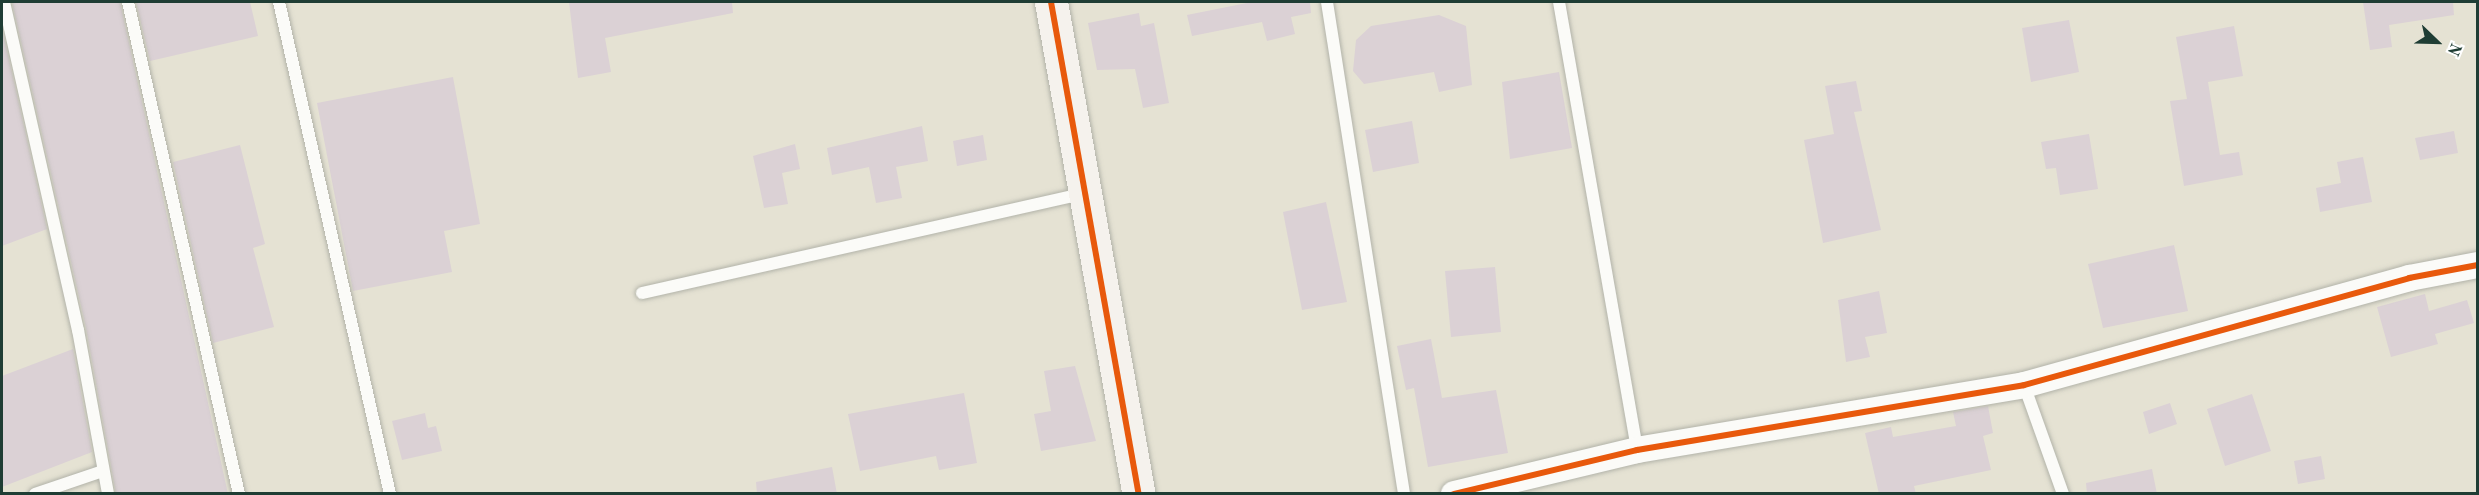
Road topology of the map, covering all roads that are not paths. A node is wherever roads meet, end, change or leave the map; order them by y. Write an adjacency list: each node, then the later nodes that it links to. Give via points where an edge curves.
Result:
1 (128, 2): 15 (lane)
2 (279, 2): 16 (lane)
3 (1051, 2): 7 (street)
4 (1327, 2): 18 (lane)
5 (1559, 2): 11 (lane)
6 (4, 5): 12 (lane, via 78,330)
7 (1084, 193): 9 (lane); 17 (street)
8 (2478, 265): 10 (street, via 2409,278)
9 (642, 293)
10 (2024, 385): 11 (street); 20 (lane)
11 (1637, 450): 19 (street)
12 (103, 471): 13 (lane); 14 (lane)
13 (35, 494)
14 (108, 494)
15 (239, 494)
16 (390, 494)
17 (1139, 494)
18 (1404, 494)
19 (1454, 494)
20 (2063, 494)

